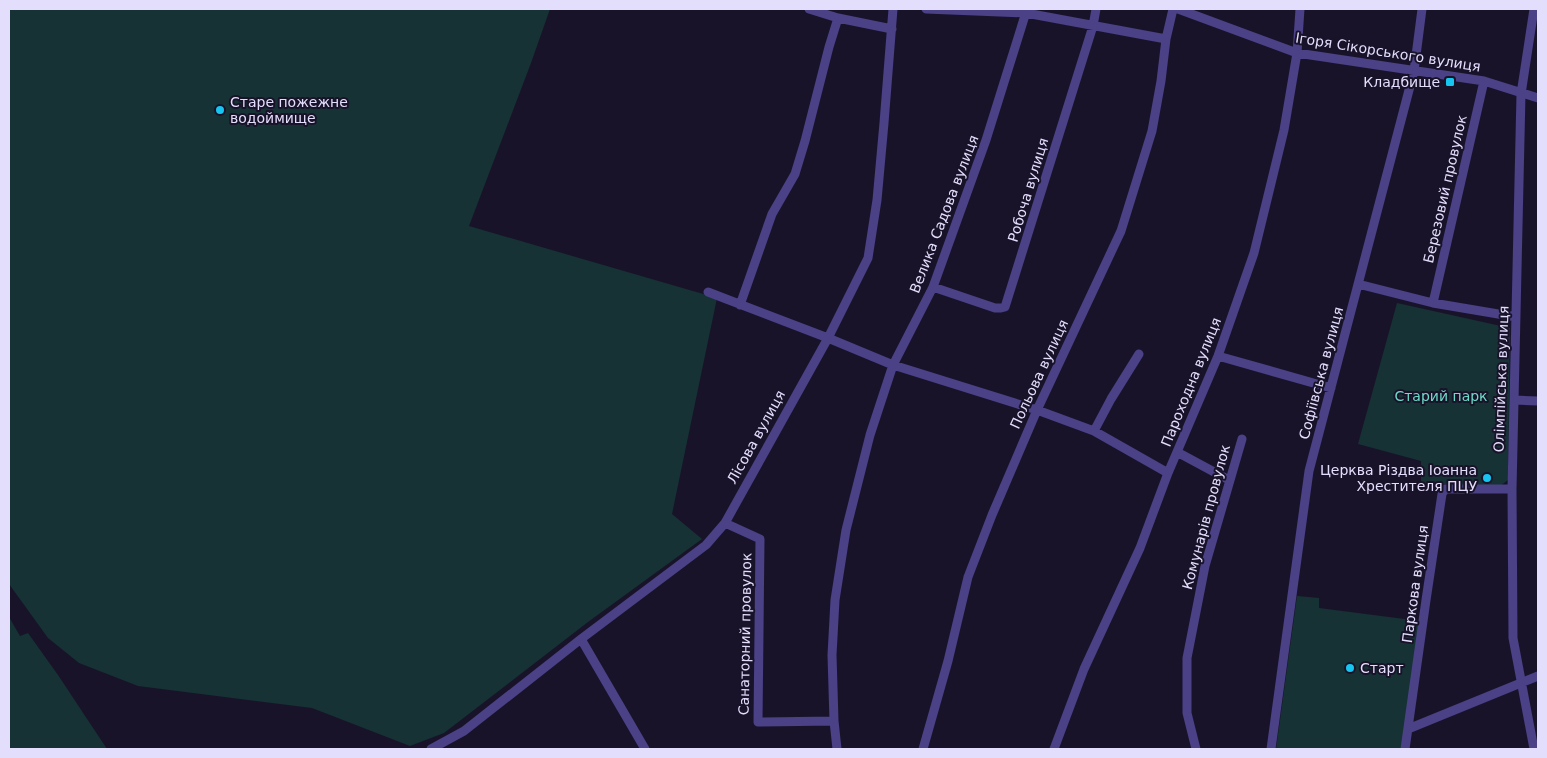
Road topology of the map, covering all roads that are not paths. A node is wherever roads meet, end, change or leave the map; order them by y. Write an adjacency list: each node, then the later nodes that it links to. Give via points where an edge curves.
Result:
1 (809, 9): 11 (street)
2 (893, 9): 13 (street, Лісова вулиця)
3 (926, 9): 10 (street)
4 (1096, 9): 12 (street, Робоча вулиця)
5 (1174, 9): 14 (street, Польова вулиця)
6 (1178, 9): 15 (street, Ігоря Сікорського вулиця)
7 (1300, 9): 15 (street, Пароходна вулиця)
8 (1422, 9): 16 (street, Софіївська вулиця)
9 (1534, 9): 18 (street, Олімпійська вулиця)
10 (1026, 11): 12 (street); 21 (street, Велика Садова вулиця, via 986,140)
11 (838, 18): 13 (street); 24 (street, via 795,174 772,214)
12 (1093, 26): 14 (street); 21 (street, Робоча вулиця, via 1005,307 995,308)
13 (892, 29): 26 (street, Лісова вулиця, via 868,258)
14 (1166, 39): 33 (street, Польова вулиця, via 1152,131 1121,230)
15 (1297, 53): 16 (street, Ігоря Сікорського вулиця); 28 (street, Пароходна вулиця, via 1284,130 1254,253)
16 (1414, 71): 17 (street, Ігоря Сікорського вулиця); 20 (street, Софіївська вулиця)
17 (1484, 81): 18 (street, Ігоря Сікорського вулиця); 23 (street, Березовий провулок)
18 (1521, 94): 19 (street, Ігоря Сікорського вулиця); 25 (street, Олімпійська вулиця)
19 (1538, 98)
20 (1358, 284): 23 (street); 30 (street, Софіївська вулиця)
21 (933, 287): 29 (street, Велика Садова вулиця)
22 (708, 292): 24 (street)
23 (1433, 303): 25 (street)
24 (740, 305): 26 (street)
25 (1516, 317): 31 (street, Олімпійська вулиця)
26 (828, 338): 29 (street); 40 (street, Лісова вулиця)
27 (1139, 354): 34 (street)
28 (1218, 356): 30 (street); 36 (street, Пароходна вулиця)
29 (892, 365): 33 (street); 44 (street, Велика Садова вулиця, via 870,435 845,538 835,600 832,654)
30 (1331, 388): 52 (street, Софіївська вулиця, via 1309,471)
31 (1514, 400): 32 (street); 39 (street, Олімпійська вулиця)
32 (1538, 401)
33 (1037, 410): 34 (street); 49 (street, Польова вулиця, via 968,577)
34 (1094, 431): 37 (street)
35 (1242, 439): 38 (street, Комунарів провулок)
36 (1177, 452): 37 (street, Пароходна вулиця); 38 (street)
37 (1168, 473): 50 (street, Пароходна вулиця, via 1140,548 1084,669)
38 (1229, 480): 51 (street, Комунарів провулок, via 1204,566 1187,658 1187,713)
39 (1512, 489): 43 (street, Олімпійська вулиця, via 1513,638); 45 (street, Паркова вулиця, via 1446,489 1442,494)
40 (724, 523): 41 (street, Лісова вулиця, via 706,545); 44 (street, Санаторний провулок, via 760,538 758,722)
41 (581, 639): 46 (street, Лісова вулиця, via 464,731); 47 (street)
42 (1538, 676): 43 (street)
43 (1522, 682): 45 (street); 54 (street, Олімпійська вулиця)
44 (834, 721): 48 (street, Велика Садова вулиця)
45 (1408, 729): 53 (street, Паркова вулиця)
46 (431, 749)
47 (645, 749)
48 (837, 749)
49 (923, 749)
50 (1054, 749)
51 (1196, 749)
52 (1271, 749)
53 (1406, 749)
54 (1534, 749)

